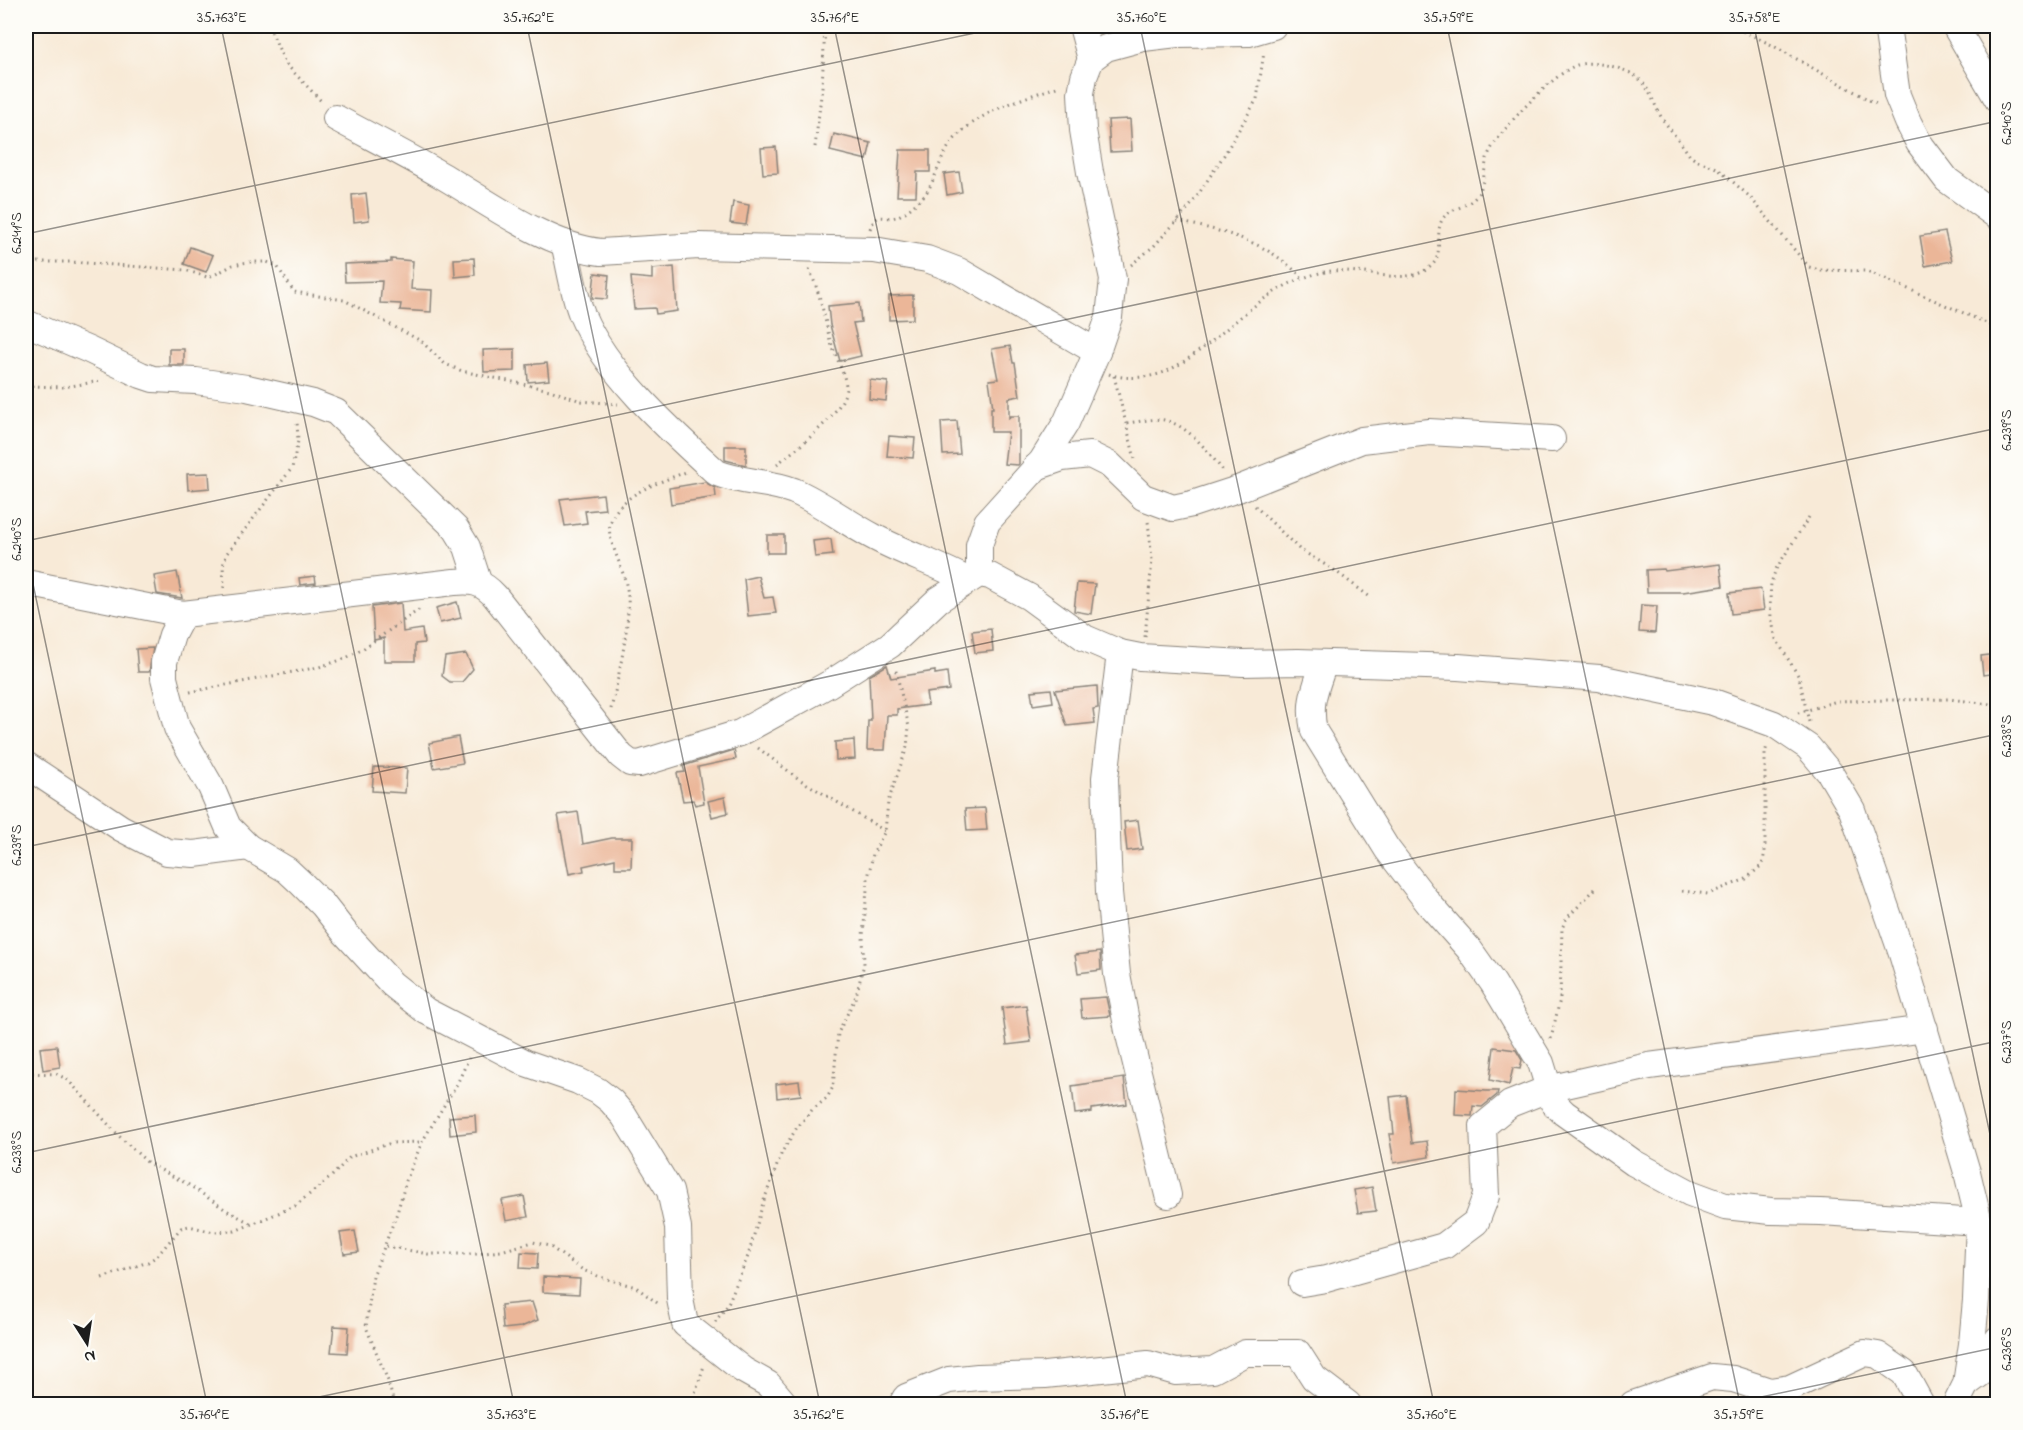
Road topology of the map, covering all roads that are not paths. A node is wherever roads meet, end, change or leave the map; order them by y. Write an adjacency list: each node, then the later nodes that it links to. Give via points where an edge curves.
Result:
1 (1082, 26): 5 (street)
2 (1887, 26): 8 (street, via 1897,95 1930,160 1947,180)
3 (1955, 26): 6 (street)
4 (1271, 27): 5 (street, via 1249,33 1143,38 1106,48)
5 (1088, 68): 11 (street, via 1081,93 1083,130 1113,279 1109,317)
6 (1998, 100)
7 (336, 118): 9 (street, via 498,211)
8 (1998, 217)
9 (564, 243): 11 (street, via 601,252 699,246 862,250 927,259 959,271); 14 (street, via 582,314 591,333 624,381 717,473 794,491 874,537)
10 (26, 323): 15 (street, via 153,379 247,387 336,412 456,529 467,547)
11 (1094, 360): 13 (street, via 1066,423)
12 (1552, 439): 13 (street, via 1429,432 1362,441 1238,489 1173,508 1143,497 1110,465 1090,455 1062,458)
13 (1036, 467): 14 (street, via 987,522)
14 (973, 577): 15 (street, via 938,600 890,645 829,684 740,733 639,764 621,756 495,596); 18 (street, via 990,576 1029,597 1085,638)
15 (478, 581): 17 (street)
16 (26, 583): 17 (street)
17 (183, 614): 21 (street, via 164,662 168,696 177,728 228,827)
18 (1120, 653): 19 (street, via 1243,663); 24 (street, via 1105,778 1109,892 1117,974)
19 (1324, 663): 22 (street, via 1458,667 1599,678 1713,702 1774,724 1808,747 1830,773 1852,810); 23 (street, via 1311,700 1314,731 1387,849 1470,949 1493,983 1540,1062)
20 (26, 765): 21 (street, via 121,828 167,852 194,854)
21 (248, 847): 29 (street, via 287,870 392,984 426,1011 526,1063 578,1081 611,1101 670,1191 678,1227 680,1299 699,1336 768,1384)
22 (1925, 1029): 23 (street, via 1649,1066); 25 (street)
23 (1548, 1089): 25 (street, via 1553,1102 1564,1113 1634,1163 1690,1193 1725,1206); 26 (street, via 1510,1104 1483,1126 1486,1196 1476,1222 1444,1246)
24 (1168, 1195)
25 (1979, 1222): 28 (street, via 1976,1300)
26 (1302, 1283)
27 (1998, 1340): 28 (street, via 1980,1374)
28 (1961, 1394)
29 (785, 1404)
30 (902, 1404): 31 (street, via 906,1397 949,1380 1148,1364 1176,1372 1213,1370 1245,1353 1298,1353 1314,1378)
31 (1348, 1404)
32 (1633, 1404): 33 (street, via 1712,1377 1770,1391 1790,1389 1865,1353 1878,1355 1904,1373)
33 (1921, 1404)

